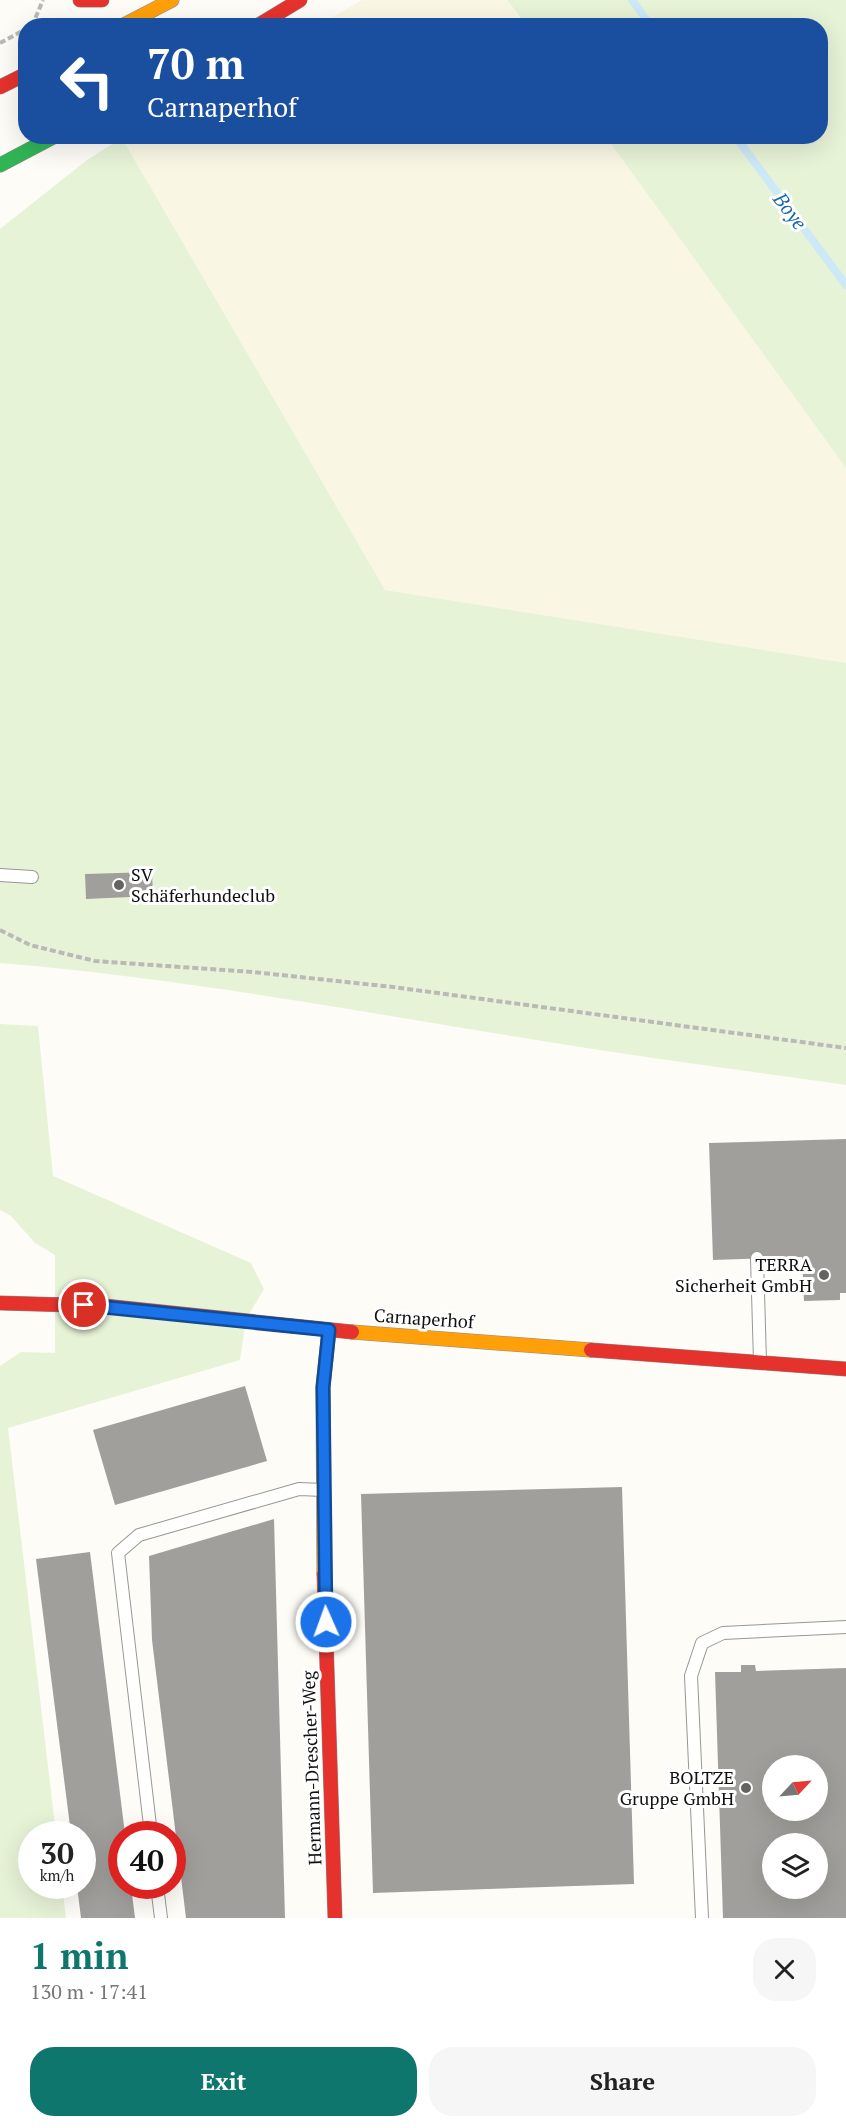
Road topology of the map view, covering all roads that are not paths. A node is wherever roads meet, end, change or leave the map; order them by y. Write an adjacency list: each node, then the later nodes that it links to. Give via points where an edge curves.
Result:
1 (80, 0): 2 (street)
2 (102, 0)
3 (172, 0): 5 (street)
4 (300, 0): 6 (street)
5 (137, 18)
6 (270, 18)
7 (18, 78): 8 (street)
8 (0, 87)
9 (40, 144): 10 (street)
10 (35, 147): 11 (street); 12 (street)
11 (0, 165)
12 (14, 173)
13 (0, 875): 14 (lane)
14 (32, 877)
15 (757, 1258): 18 (lane)
16 (0, 1303): 17 (street, Carnaperhof, via 105,1306)
17 (329, 1330): 18 (street, Carnaperhof); 20 (street, Hermann-Drescher-Weg, via 323,1387)
18 (760, 1363): 19 (street, Carnaperhof)
19 (846, 1369)
20 (324, 1490): 22 (lane, via 299,1489 139,1535 118,1553); 25 (street, Hermann-Drescher-Weg)
21 (846, 1627): 26 (lane, via 723,1633 702,1643 691,1676)
22 (149, 1821)
23 (159, 1899): 24 (lane)
24 (161, 1918)
25 (335, 1918)
26 (702, 1918)

